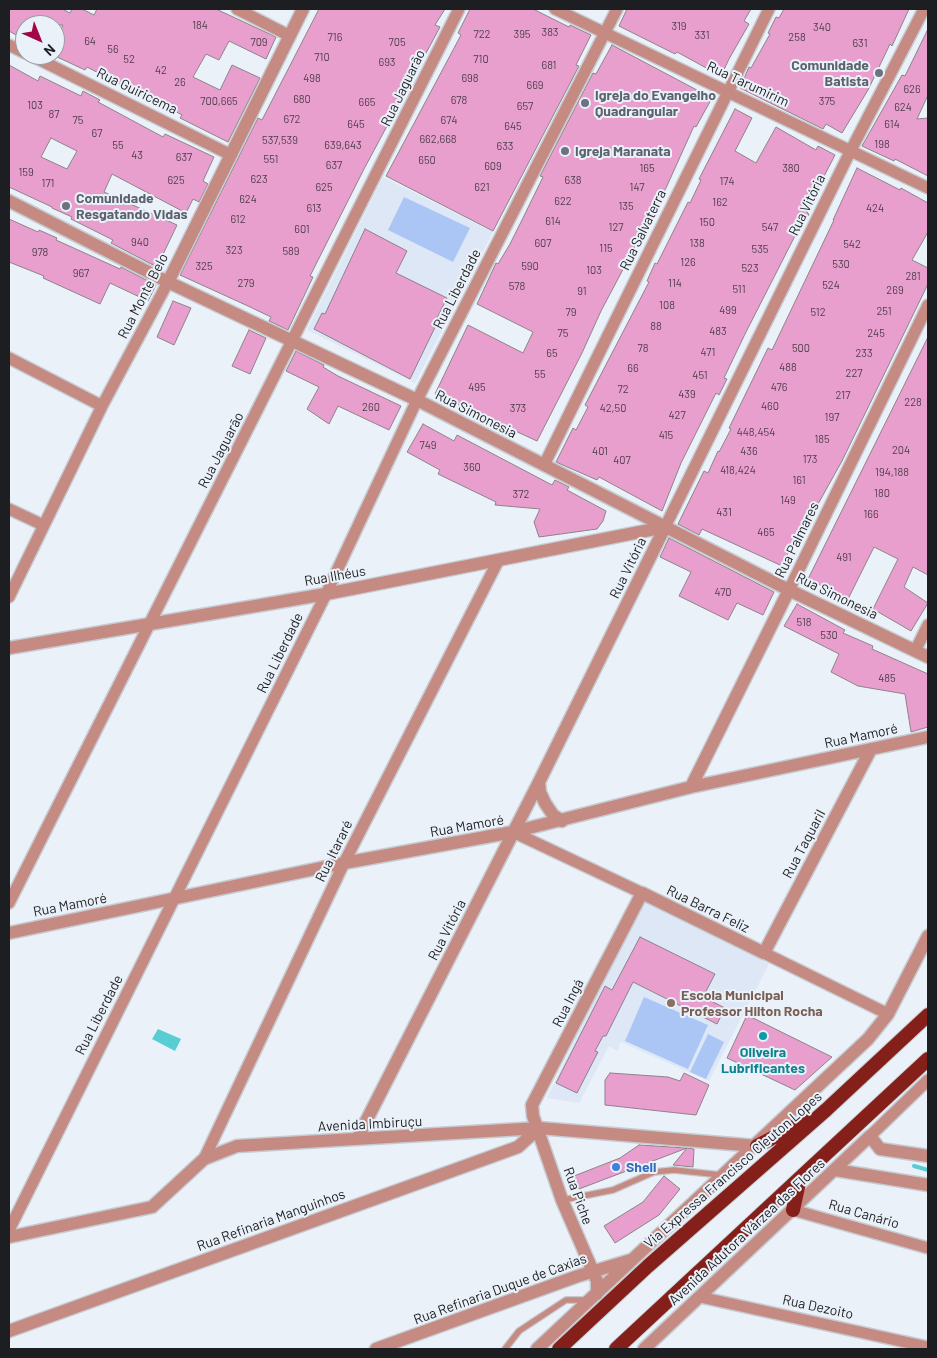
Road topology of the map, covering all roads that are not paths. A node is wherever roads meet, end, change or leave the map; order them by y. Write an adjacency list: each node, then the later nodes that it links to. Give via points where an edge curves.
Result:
1 (237, 9): 9 (street)
2 (303, 9): 9 (street, Rua Monte Belo)
3 (458, 9): 18 (street, Rua Jaguarão)
4 (555, 9): 8 (street, Rua Tarumirim)
5 (617, 9): 8 (street, Rua Liberdade)
6 (769, 9): 11 (street, Rua Salvaterra)
7 (924, 9): 12 (street, Rua Vitória)
8 (605, 34): 11 (street, Rua Tarumirim); 20 (street, Rua Liberdade)
9 (290, 36): 13 (street, Rua Monte Belo)
10 (50, 65): 13 (street, Rua Guiricema)
11 (728, 91): 12 (street, Rua Tarumirim); 22 (street, Rua Salvaterra)
12 (851, 150): 14 (street, Rua Tarumirim); 26 (street, Rua Vitória)
13 (231, 155): 16 (street, Rua Monte Belo)
14 (928, 188)
15 (9, 201): 16 (street, Rua Simonesia)
16 (168, 282): 18 (street, Rua Simonesia); 21 (street, Rua Monte Belo)
17 (928, 305): 31 (street, Rua Palmares)
18 (293, 341): 20 (street, Rua Simonesia); 34 (street, Rua Jaguarão)
19 (9, 358): 21 (street)
20 (417, 400): 22 (street, Rua Simonesia); 32 (street, Rua Liberdade)
21 (102, 406): 25 (street, Rua Monte Belo)
22 (544, 465): 24 (street, Rua Simonesia)
23 (9, 509): 25 (street)
24 (632, 514): 26 (street, Rua Simonesia); 27 (street); 28 (street, via 634,526)
25 (43, 525): 33 (street, Rua Monte Belo)
26 (665, 527): 27 (street, Rua Ilhéus); 29 (street, Rua Vitória); 31 (street, Rua Simonesia)
27 (642, 532): 28 (street, Rua Ilhéus); 29 (street)
28 (625, 536): 30 (street, Rua Ilhéus)
29 (650, 558): 41 (street, Rua Vitória)
30 (498, 561): 32 (street, Rua Ilhéus); 45 (street, Rua Itararé)
31 (789, 590): 37 (street, Rua Simonesia); 42 (street, Rua Palmares)
32 (326, 594): 34 (street, Rua Ilhéus); 47 (street, Rua Liberdade)
33 (9, 597)
34 (149, 624): 36 (street, Rua Ilhéus); 48 (street, Rua Jaguarão)
35 (928, 625): 37 (street)
36 (9, 648)
37 (915, 651): 38 (street, Rua Simonesia)
38 (928, 657)
39 (928, 737): 40 (street, Rua Mamoré)
40 (871, 749): 42 (street, Rua Mamoré); 51 (street, Rua Taquaril)
41 (539, 782): 43 (street, via 545,803); 44 (street, Rua Vitória)
42 (691, 787): 43 (street, Rua Mamoré)
43 (562, 822): 44 (street, Rua Mamoré)
44 (513, 832): 45 (street, Rua Mamoré); 46 (street, Rua Barra Feliz); 59 (street, Rua Vitória)
45 (344, 863): 47 (street, Rua Mamoré); 62 (street, Rua Itararé)
46 (642, 893): 51 (street, Rua Barra Feliz); 57 (street, Rua Ingá, via 532,1105)
47 (173, 900): 49 (street, Rua Mamoré); 69 (street, Rua Liberdade)
48 (9, 903)
49 (9, 933)
50 (928, 936): 52 (street)
51 (764, 953): 52 (street, Rua Barra Feliz)
52 (888, 1014): 60 (street, via 868,1039)
53 (928, 1015): 56 (highway, Via Expressa Francisco Cleuton Lopes)
54 (928, 1059): 65 (highway)
55 (928, 1080): 58 (street)
56 (826, 1110): 60 (highway); 81 (highway, Via Expressa Francisco Cleuton Lopes)
57 (539, 1128): 59 (street, Avenida Imbiruçu); 60 (street, Avenida Imbiruçu); 67 (street, Rua Piche); 76 (street, Rua Refinaria Manguinhos, via 518,1147)
58 (870, 1136): 61 (street, via 880,1148); 63 (street, Avenida Adutora Várzea das Flores)
59 (357, 1140): 62 (street, Avenida Imbiruçu, via 237,1146)
60 (757, 1146): 64 (street)
61 (928, 1156)
62 (204, 1159): 70 (street, Avenida Imbiruçu, via 152,1207)
63 (835, 1170): 66 (street); 68 (street, Avenida Adutora Várzea das Flores)
64 (725, 1175): 67 (lane, via 674,1170 654,1172 613,1190); 72 (street)
65 (800, 1178): 68 (highway); 82 (highway)
66 (928, 1185)
67 (562, 1200): 73 (street, Rua Piche)
68 (792, 1210): 71 (street, Rua Canário); 75 (street, Avenida Adutora Várzea das Flores)
69 (9, 1230)
70 (9, 1237)
71 (928, 1248)
72 (634, 1260): 73 (street, Rua Refinaria Duque de Caxias); 74 (street)
73 (592, 1272): 74 (street, Rua Piche, via 597,1281); 78 (street, Rua Refinaria Duque de Caxias)
74 (593, 1297): 79 (lane, via 566,1300 519,1331); 80 (street)
75 (700, 1297): 77 (street, Rua Dezoito); 83 (street, Avenida Adutora Várzea das Flores)
76 (9, 1331)
77 (928, 1347)
78 (376, 1349)
79 (505, 1349)
80 (537, 1349)
81 (559, 1349)
82 (616, 1349)
83 (644, 1349)

